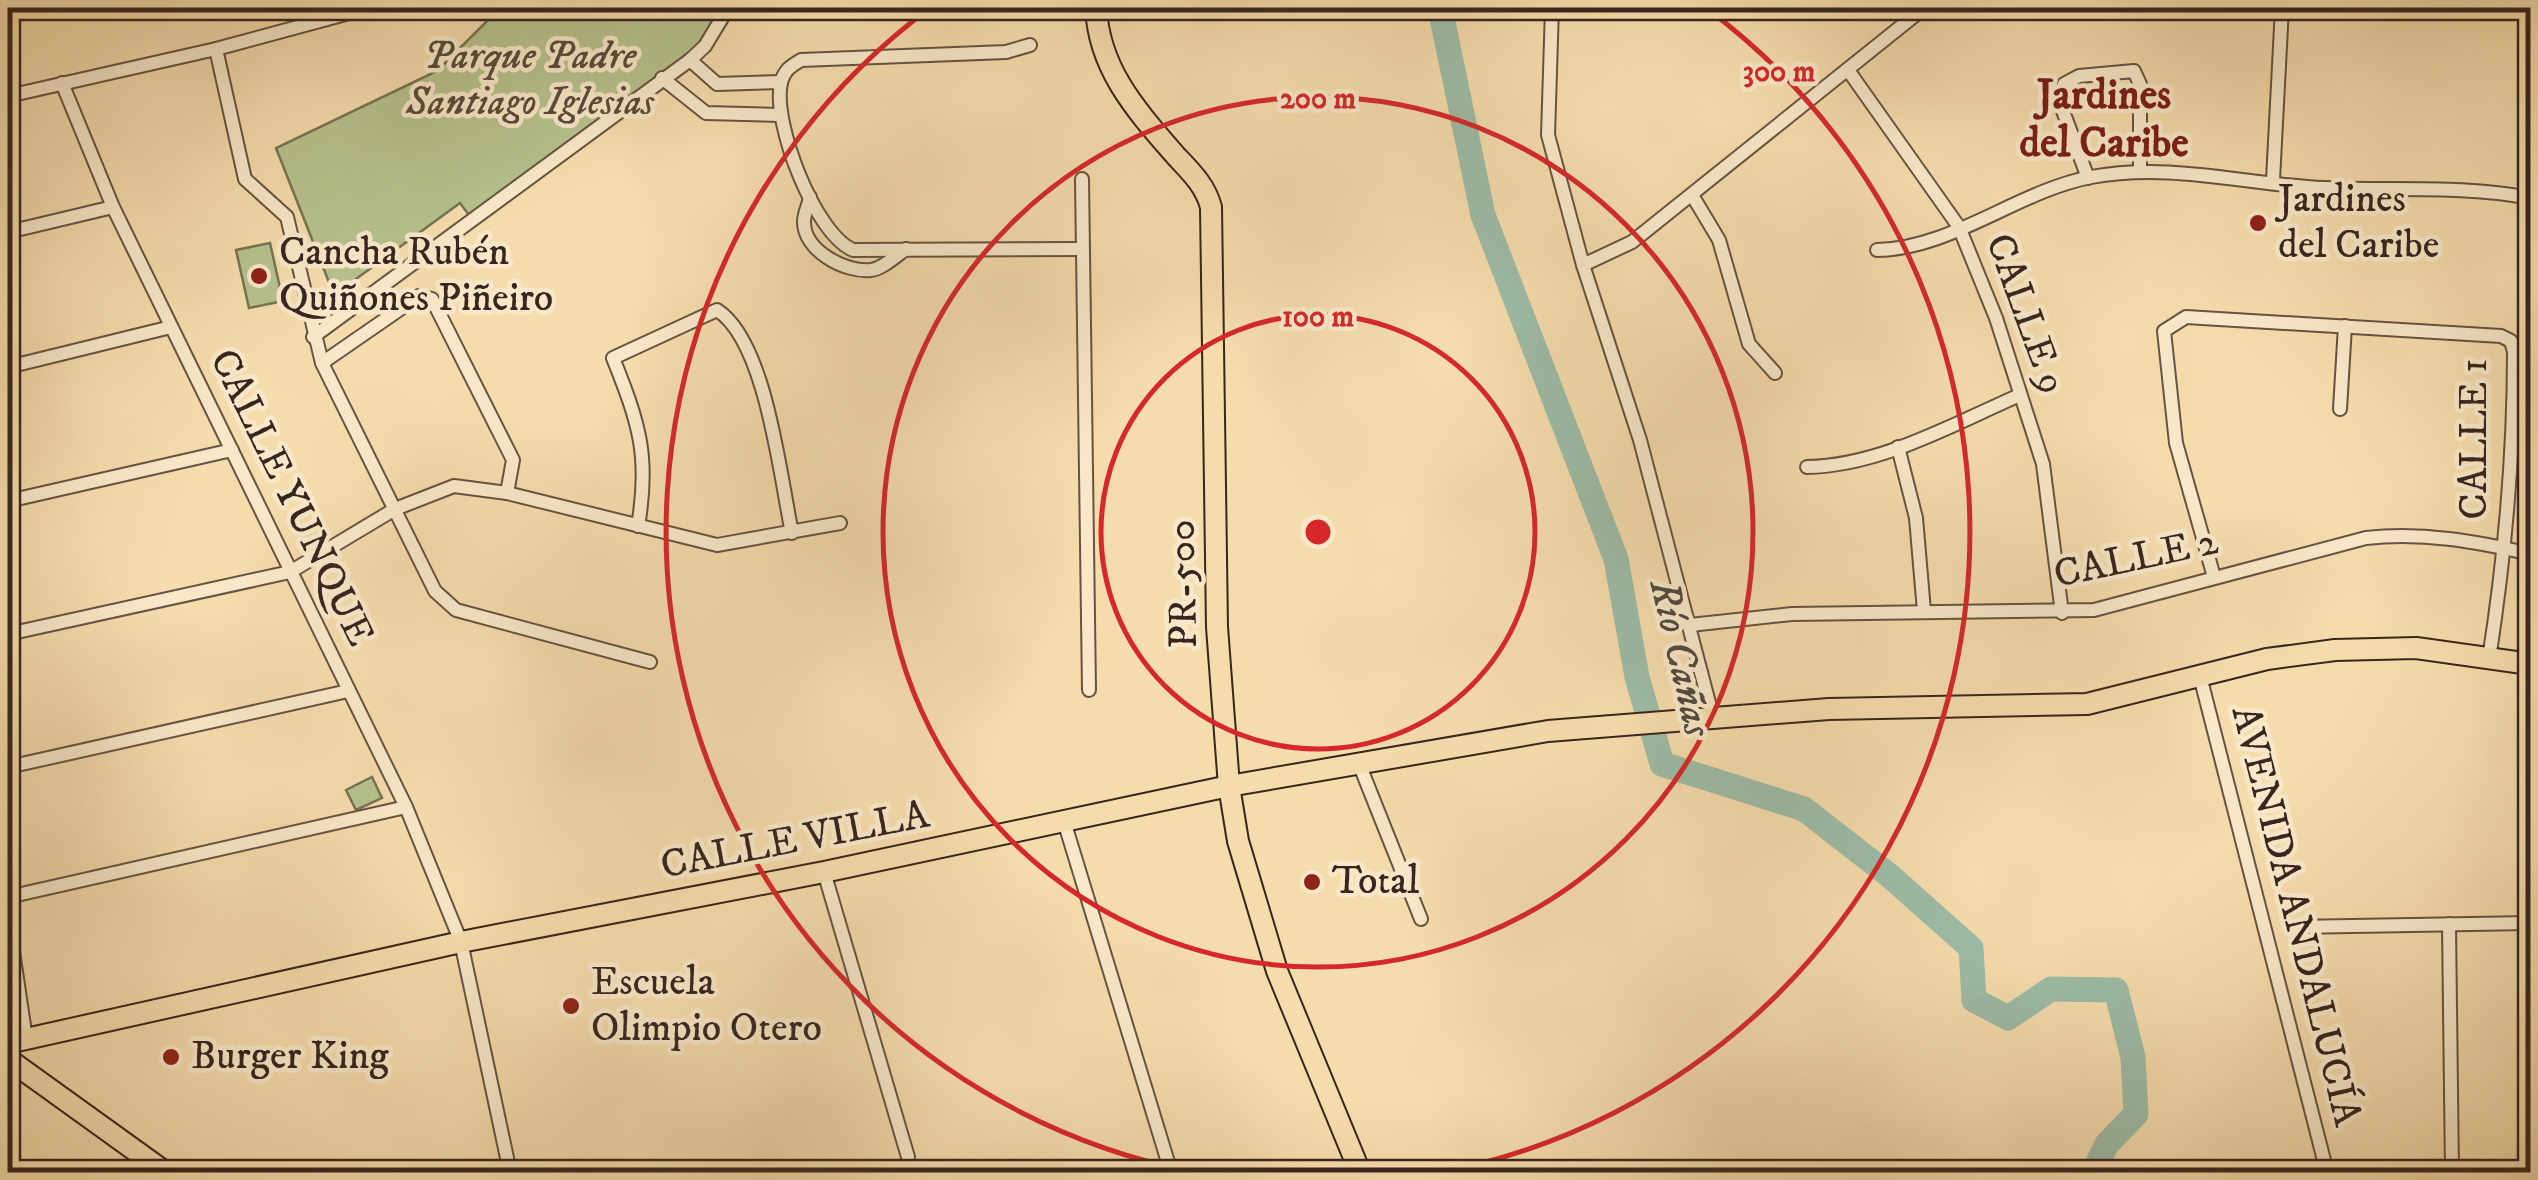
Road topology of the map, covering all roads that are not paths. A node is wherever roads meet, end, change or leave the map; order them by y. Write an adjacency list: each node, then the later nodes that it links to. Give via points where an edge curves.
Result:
1 (728, 8): 9 (street)
2 (1096, 8): 64 (main road, PR-500 / PR-500, via 1108,66 1199,180 1211,207 1217,626)
3 (1552, 8): 29 (street, via 1548,135)
4 (1924, 8): 10 (street)
5 (2282, 8): 19 (street)
6 (362, 9): 8 (street)
7 (1030, 45): 12 (street, via 1006,52 801,60)
8 (216, 49): 13 (street); 32 (street, via 245,179 287,216)
9 (690, 60): 11 (street); 12 (street, via 717,84)
10 (1848, 70): 20 (street); 24 (street, CALLE 9)
11 (662, 78): 15 (street, via 706,113); 32 (street)
12 (781, 82): 15 (street)
13 (62, 83): 14 (street); 23 (street, CALLE YUNQUE)
14 (8, 96)
15 (779, 115): 21 (street)
16 (2140, 170): 17 (street); 17 (street, via 2142,116 2134,72 2080,76 2064,84 2060,103); 19 (street)
17 (2088, 178): 24 (street)
18 (1082, 179): 26 (street)
19 (2273, 180): 22 (street)
20 (1692, 196): 29 (street, via 1632,242); 35 (street, via 1720,240 1749,344)
21 (810, 197): 27 (street, via 837,243 854,250); 27 (street, via 803,222 828,258 850,269 874,270)
22 (2530, 198)
23 (113, 207): 25 (street); 31 (street, CALLE YUNQUE)
24 (1959, 227): 28 (street, via 1902,250); 36 (street, CALLE 9)
25 (8, 232)
26 (1082, 249): 27 (street); 59 (street)
27 (906, 250)
28 (1877, 250)
29 (1583, 265): 53 (street)
30 (2345, 326): 37 (street); 47 (street, CALLE 1, via 2489,333 2510,341 2514,449); 50 (street, CALLE 1, via 2186,317 2164,331 2176,443)
31 (171, 327): 34 (street); 39 (street, CALLE YUNQUE)
32 (313, 337): 33 (street)
33 (322, 363): 41 (street, via 419,296 432,299 513,460); 43 (street)
34 (8, 367)
35 (1775, 373)
36 (2020, 395): 38 (street); 52 (street, CALLE 9, via 2042,464)
37 (2340, 409)
38 (1898, 448): 40 (street); 51 (street, via 1916,518)
39 (232, 450): 42 (street); 49 (street, CALLE YUNQUE)
40 (1806, 468)
41 (508, 493): 43 (street, via 454,486); 45 (street)
42 (8, 501)
43 (395, 510): 49 (street); 56 (street, via 435,591 456,610)
44 (840, 524): 46 (street)
45 (638, 526): 46 (street, via 716,545); 46 (street, via 646,478 637,418 613,358 717,310 734,320 760,382)
46 (792, 532)
47 (2506, 548): 48 (street, CALLE 2); 50 (street, CALLE 2, via 2399,534); 55 (street, CALLE 1)
48 (2530, 554)
49 (290, 572): 54 (street); 60 (street, CALLE YUNQUE)
50 (2214, 578): 52 (street, CALLE 2)
51 (1924, 611): 52 (street, CALLE 2); 53 (street, CALLE 2)
52 (2062, 613)
53 (1690, 625): 61 (street)
54 (8, 634)
55 (2489, 660): 57 (main road, CALLE VILLA); 58 (main road, CALLE VILLA, via 2416,648 2336,650)
56 (650, 662)
57 (2530, 664)
58 (2200, 676): 61 (main road, CALLE VILLA, via 2087,704); 82 (street, AVENIDA ANDALUCÍA)
59 (1090, 690)
60 (348, 691): 63 (street); 65 (street, CALLE YUNQUE)
61 (1713, 718): 62 (main road, CALLE VILLA, via 1600,726)
62 (1358, 762): 64 (main road, CALLE VILLA); 70 (street)
63 (8, 767)
64 (1229, 786): 66 (main road, CALLE VILLA); 81 (main road, PR-500 / PR-500, via 1238,841 1277,970)
65 (406, 807): 68 (street); 74 (street, CALLE YUNQUE)
66 (1064, 821): 67 (main road, CALLE VILLA); 80 (street)
67 (824, 872): 74 (main road, CALLE VILLA); 77 (street)
68 (8, 898)
69 (8, 918): 75 (street)
70 (1421, 919)
71 (2530, 923): 72 (street)
72 (2449, 924): 73 (street); 83 (street)
73 (2294, 928)
74 (461, 942): 75 (main road, CALLE VILLA); 79 (street, CALLE YUNQUE)
75 (17, 1041)
76 (8, 1058): 78 (main road)
77 (908, 1157)
78 (165, 1172)
79 (510, 1172)
80 (1171, 1172)
81 (1360, 1172)
82 (2327, 1172)
83 (2452, 1172)

